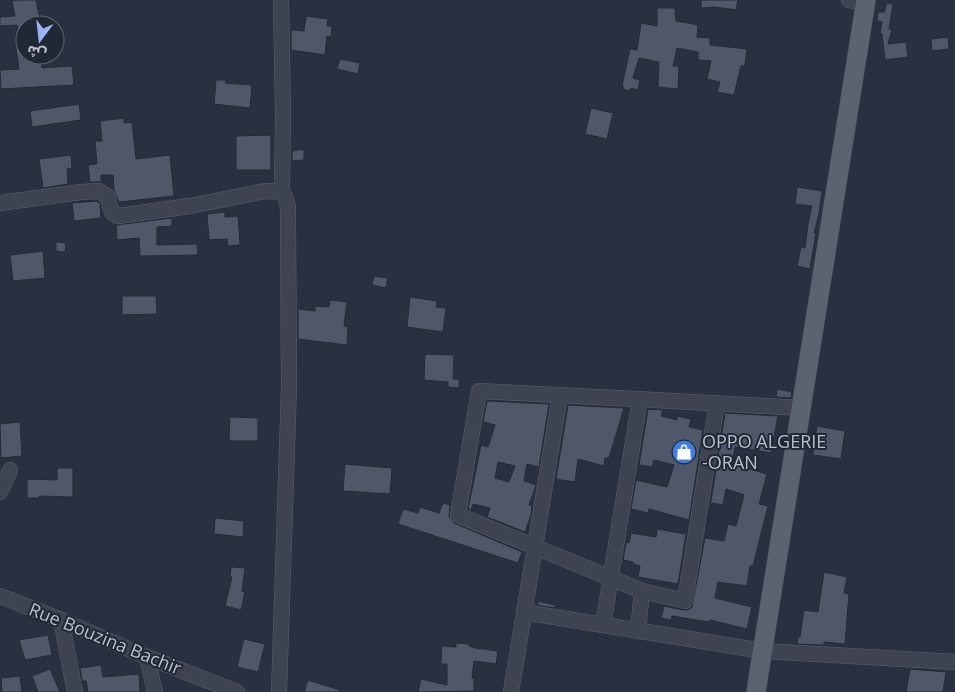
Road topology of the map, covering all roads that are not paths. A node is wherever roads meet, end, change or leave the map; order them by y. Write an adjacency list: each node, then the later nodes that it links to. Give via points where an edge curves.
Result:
1 (281, 0): 3 (street)
2 (860, 1): 8 (main road)
3 (282, 193): 4 (street, via 265,191 122,216 114,214 108,197 99,191); 25 (street, via 288,212 289,387)
4 (0, 203)
5 (560, 395): 6 (street); 11 (street); 11 (street, via 479,391 458,515)
6 (640, 399): 7 (street); 12 (street)
7 (717, 403): 8 (street); 13 (street, via 685,602)
8 (802, 408): 19 (main road)
9 (10, 470): 10 (street)
10 (0, 492)
11 (535, 547): 12 (street); 15 (street)
12 (610, 578): 13 (street); 17 (street)
13 (642, 592): 18 (street)
14 (0, 596): 16 (street, Rue Bouzina Bachir)
15 (524, 612): 17 (street); 26 (street)
16 (61, 620): 20 (street, Rue Bouzina Bachir); 23 (street)
17 (603, 625): 18 (street)
18 (638, 630): 19 (street)
19 (763, 651): 21 (street); 27 (main road)
20 (147, 657): 22 (street, Rue Bouzina Bachir); 24 (street)
21 (955, 662)
22 (232, 691)
23 (75, 692)
24 (155, 692)
25 (279, 692)
26 (511, 692)
27 (756, 692)

